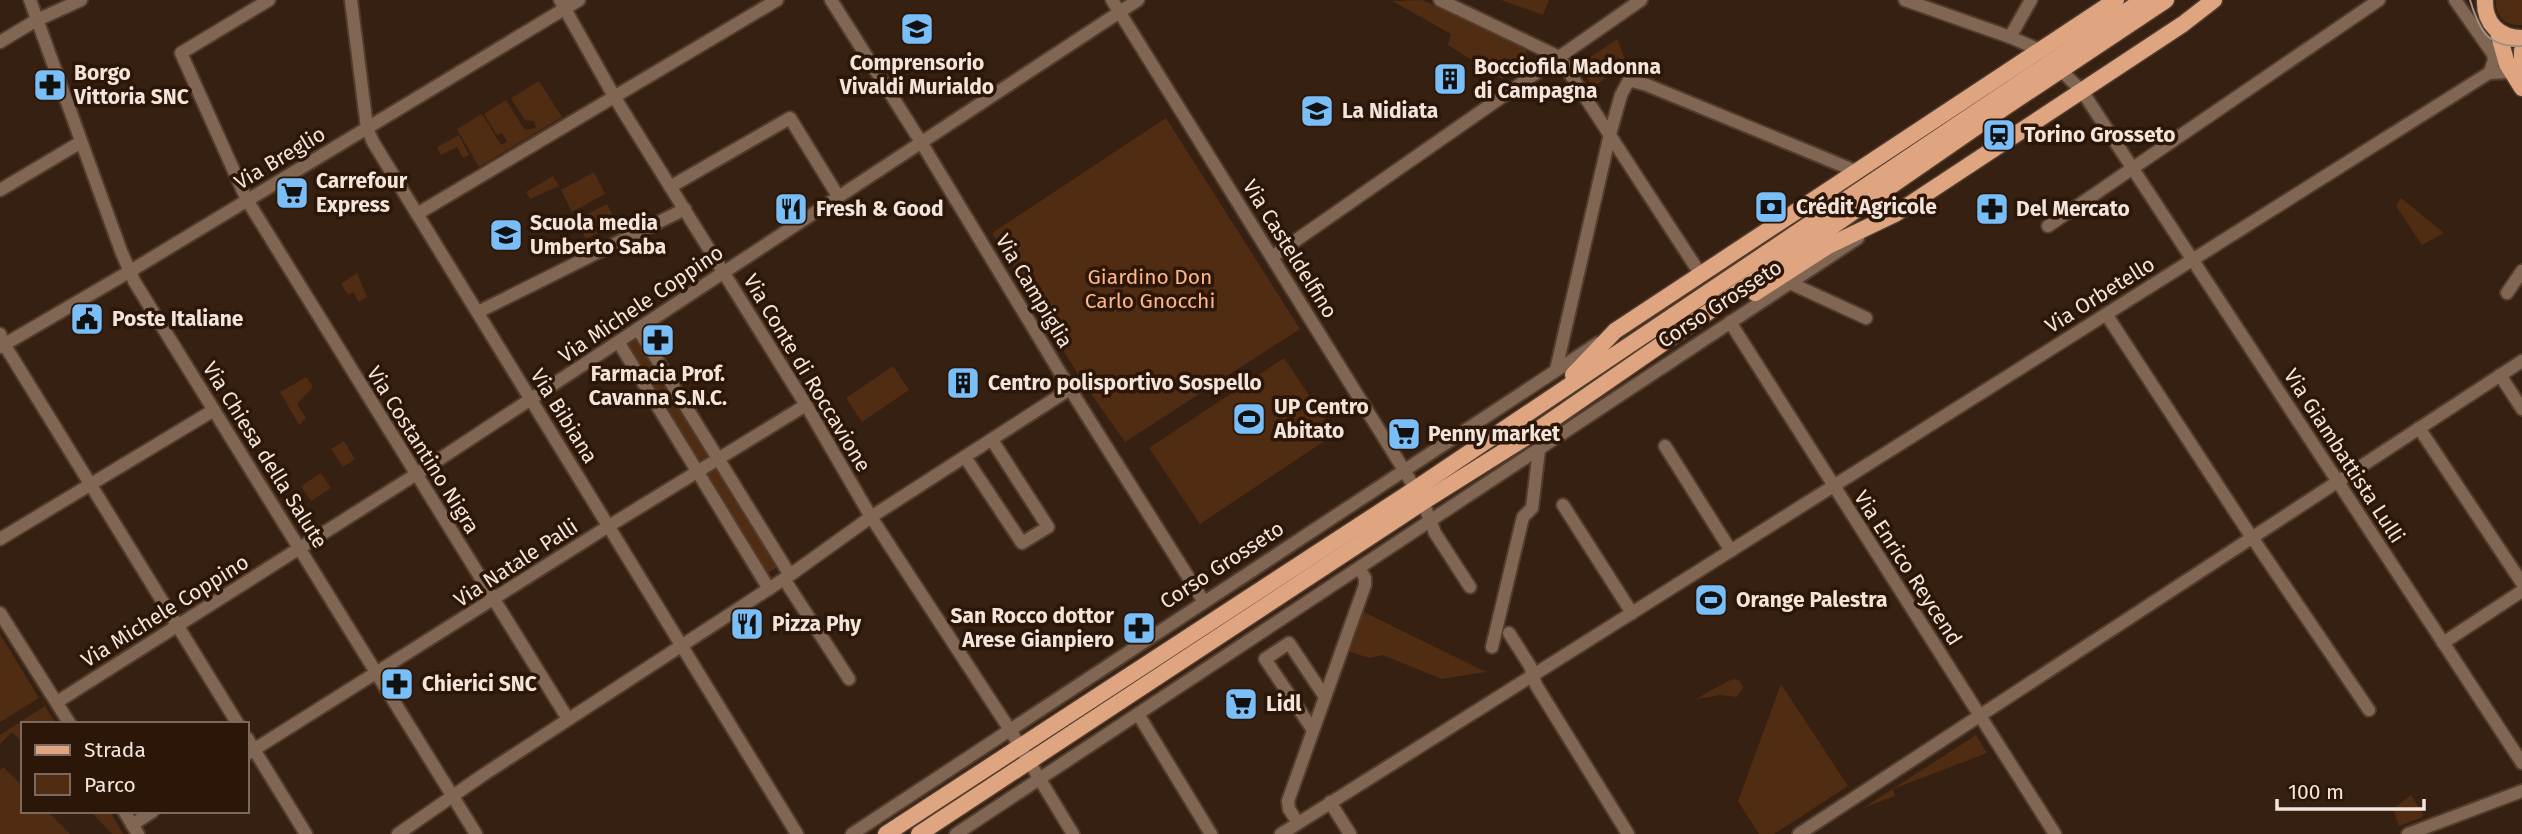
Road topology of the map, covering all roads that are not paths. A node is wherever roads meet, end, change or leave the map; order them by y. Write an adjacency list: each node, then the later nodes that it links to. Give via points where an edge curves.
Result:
1 (30, 0): 24 (street, Via Chiesa della Salute)
2 (81, 0): 24 (street)
3 (269, 0): 49 (street, Via Costantino Nigra, via 181,53)
4 (351, 0): 38 (street, Via Bibiana)
5 (579, 0): 21 (street, Via Breglio)
6 (777, 0): 37 (street)
7 (831, 0): 41 (street, Via Campiglia)
8 (1112, 0): 23 (street, Via Casteldelfino)
9 (1138, 0): 23 (street, Via Michele Coppino)
10 (1440, 0): 30 (street)
11 (1641, 0): 30 (street)
12 (1905, 0): 22 (street)
13 (2031, 0): 26 (street)
14 (2116, 0): 31 (main road, Corso Grosseto)
15 (2143, 0): 31 (main road)
16 (2166, 0): 31 (main road)
17 (2379, 0): 43 (street)
18 (2455, 0): 34 (street, via 2490,48 2494,60)
19 (2215, 1): 36 (main road, Corso Grosseto)
20 (2484, 1): 25 (main road, via 2487,19)
21 (561, 5): 37 (street, Via Conte di Roccavione); 38 (street, Via Breglio)
22 (1932, 5): 26 (street)
23 (1119, 12): 41 (street, Via Michele Coppino); 54 (street, Via Casteldelfino)
24 (37, 20): 28 (street); 40 (street, Via Chiesa della Salute)
25 (2498, 32): 27 (main road); 33 (main road)
26 (2010, 37): 31 (street); 32 (street)
27 (2522, 38)
28 (0, 42)
29 (2522, 51): 33 (main road)
30 (1559, 57): 39 (street); 54 (street)
31 (2051, 60): 32 (main road, Corso Grosseto); 36 (street, Via Giambattista Lulli); 75 (main road, Corso Grosseto); 80 (main road, Corso Grosseto)
32 (2018, 65): 44 (main road, Corso Grosseto)
33 (2516, 70): 34 (street); 35 (main road)
34 (2490, 72): 55 (street, Via Orbetello)
35 (2522, 88)
36 (2082, 91): 43 (street, Via Giambattista Lulli); 52 (main road, Corso Grosseto)
37 (615, 98): 46 (street, Via Conte di Roccavione); 51 (street)
38 (367, 128): 49 (street, Via Breglio); 51 (street, Via Bibiana)
39 (1610, 134): 42 (street, via 1629,80); 59 (street); 71 (street)
40 (81, 142): 47 (street); 56 (street, Via Chiesa della Salute)
41 (921, 142): 48 (street, Via Michele Coppino); 73 (street, Via Campiglia)
42 (1823, 157): 44 (street); 45 (street, via 1839,174)
43 (2134, 169): 53 (street); 55 (street, Via Giambattista Lulli)
44 (1858, 172): 45 (main road, Corso Grosseto)
45 (1840, 184): 59 (main road, Corso Grosseto)
46 (670, 187): 48 (street, via 790,118); 50 (street, Via Conte di Roccavione)
47 (0, 190)
48 (838, 196): 57 (street, Via Michele Coppino)
49 (247, 200): 56 (street, Via Breglio); 88 (street, Via Costantino Nigra)
50 (684, 209): 57 (street, Via Conte di Roccavione); 62 (street)
51 (417, 214): 62 (street, Via Bibiana)
52 (1895, 214): 60 (street, Corso Grosseto); 80 (main road, Corso Grosseto, via 1828,246 1570,414)
53 (2048, 226)
54 (1272, 257): 86 (street, Via Casteldelfino)
55 (2192, 260): 63 (street, Via Orbetello); 89 (street, Via Giambattista Lulli)
56 (129, 271): 68 (street, Via Breglio); 78 (street, Via Chiesa della Salute)
57 (723, 271): 66 (street, Via Michele Coppino); 76 (street, Via Conte di Roccavione)
58 (2522, 271): 61 (street)
59 (1701, 275): 67 (main road, Corso Grosseto)
60 (1790, 283): 64 (street); 65 (street, Corso Grosseto)
61 (2507, 293)
62 (478, 312): 74 (street, Via Bibiana)
63 (2106, 314): 91 (street, Via Orbetello); 97 (street)
64 (1866, 318)
65 (1730, 321): 83 (street, Corso Grosseto); 91 (street, Via Enrico Reycend)
66 (639, 329): 69 (street, Via Michele Coppino); 85 (street)
67 (1615, 331): 71 (street, Corso Grosseto); 75 (main road, Corso Grosseto)
68 (1, 342): 90 (street)
69 (619, 343): 74 (street, Via Michele Coppino); 87 (street)
70 (2522, 361): 72 (street)
71 (1556, 370): 86 (street, Corso Grosseto)
72 (2500, 375): 77 (street); 79 (street)
73 (1070, 389): 81 (street); 108 (street, Via Campiglia)
74 (531, 400): 88 (street, Via Michele Coppino); 96 (street, Via Bibiana)
75 (1544, 404): 92 (main road, Corso Grosseto)
76 (806, 405): 85 (street, Via Natale Palli); 94 (street, Via Conte di Roccavione)
77 (2522, 409)
78 (214, 410): 90 (street); 99 (street, Via Chiesa della Salute)
79 (2419, 428): 89 (street); 103 (street)
80 (1537, 430): 92 (main road, Corso Grosseto)
81 (992, 440): 84 (street); 84 (street, via 1048,527 1022,543)
82 (1665, 446): 100 (street)
83 (1539, 450): 95 (street, Corso Grosseto); 115 (street, via 1532,508 1523,517)
84 (965, 457): 94 (street)
85 (718, 459): 87 (street, Via Natale Palli); 102 (street)
86 (1404, 470): 92 (street, Via Casteldelfino); 108 (street, Corso Grosseto)
87 (698, 471): 96 (street, Via Natale Palli); 105 (street)
88 (416, 475): 99 (street, Via Michele Coppino); 107 (street, Via Costantino Nigra)
89 (2337, 482): 97 (street); 113 (street, Via Giambattista Lulli)
90 (89, 484): 98 (street); 111 (street)
91 (1833, 486): 100 (street, Via Orbetello); 123 (street, Via Enrico Reycend)
92 (1419, 496): 95 (street, Via Casteldelfino); 129 (main road, Corso Grosseto); 131 (main road, Corso Grosseto)
93 (1563, 505): 110 (street)
94 (871, 517): 102 (street); 127 (street, Via Conte di Roccavione)
95 (1430, 521): 101 (street, Corso Grosseto); 104 (street, Via Casteldelfino)
96 (610, 526): 107 (street, Via Natale Palli); 114 (street, Via Bibiana)
97 (2252, 537): 121 (street); 123 (street)
98 (0, 540)
99 (300, 548): 111 (street, Via Michele Coppino); 116 (street, Via Chiesa della Salute)
100 (1731, 551): 110 (street, Via Orbetello)
101 (1359, 568): 119 (street, via 1366,582); 122 (street, Corso Grosseto)
102 (787, 577): 105 (street); 118 (street)
103 (2522, 583)
104 (1470, 586)
105 (769, 589): 114 (street)
106 (2522, 591): 113 (street)
107 (494, 600): 116 (street, Via Natale Palli); 124 (street, Via Costantino Nigra)
108 (1204, 602): 127 (street, Corso Grosseto)
109 (0, 613): 120 (street)
110 (1632, 613): 117 (street, Via Orbetello)
111 (176, 626): 120 (street, Via Michele Coppino); 126 (street)
112 (1509, 633): 117 (street)
113 (2443, 643): 132 (street, Via Giambattista Lulli)
114 (683, 644): 124 (street); 144 (street, Via Bibiana)
115 (1492, 647)
116 (376, 673): 130 (street, Via Natale Palli); 135 (street, Via Chiesa della Salute)
117 (1533, 675): 136 (street, Via Orbetello); 153 (street)
118 (849, 678)
119 (1325, 696): 128 (street); 128 (street, via 1289,643 1265,659)
120 (57, 702): 125 (street)
121 (2369, 710)
122 (1138, 714): 133 (street, Corso Grosseto); 150 (street)
123 (1980, 716): 154 (street); 155 (street, Via Enrico Reycend)
124 (568, 719): 135 (street)
125 (69, 722)
126 (237, 722)
127 (1010, 730): 129 (street, Via Conte di Roccavione); 145 (street, Corso Grosseto)
128 (1313, 730): 139 (street, via 1288,801)
129 (1019, 747): 131 (street, Via Conte di Roccavione); 146 (main road, Corso Grosseto)
130 (251, 752): 141 (street)
131 (1029, 762): 133 (street, Via Conte di Roccavione); 147 (main road, Corso Grosseto)
132 (2522, 763)
133 (1039, 779): 148 (street, Corso Grosseto); 149 (street, Via Conte di Roccavione)
134 (2522, 791): 156 (street)
135 (453, 797): 142 (street); 143 (street, Via Chiesa della Salute)
136 (1330, 802): 139 (street, Via Orbetello); 152 (street)
137 (125, 813): 140 (street)
138 (151, 813): 140 (street)
139 (1298, 823): 151 (street, Via Orbetello)
140 (135, 829)
141 (306, 834)
142 (398, 834)
143 (476, 834)
144 (797, 834)
145 (852, 834)
146 (886, 834)
147 (919, 834)
148 (956, 834)
149 (1073, 834)
150 (1211, 834)
151 (1281, 834)
152 (1350, 834)
153 (1628, 834)
154 (1799, 834)
155 (2055, 834)
156 (2408, 834)

